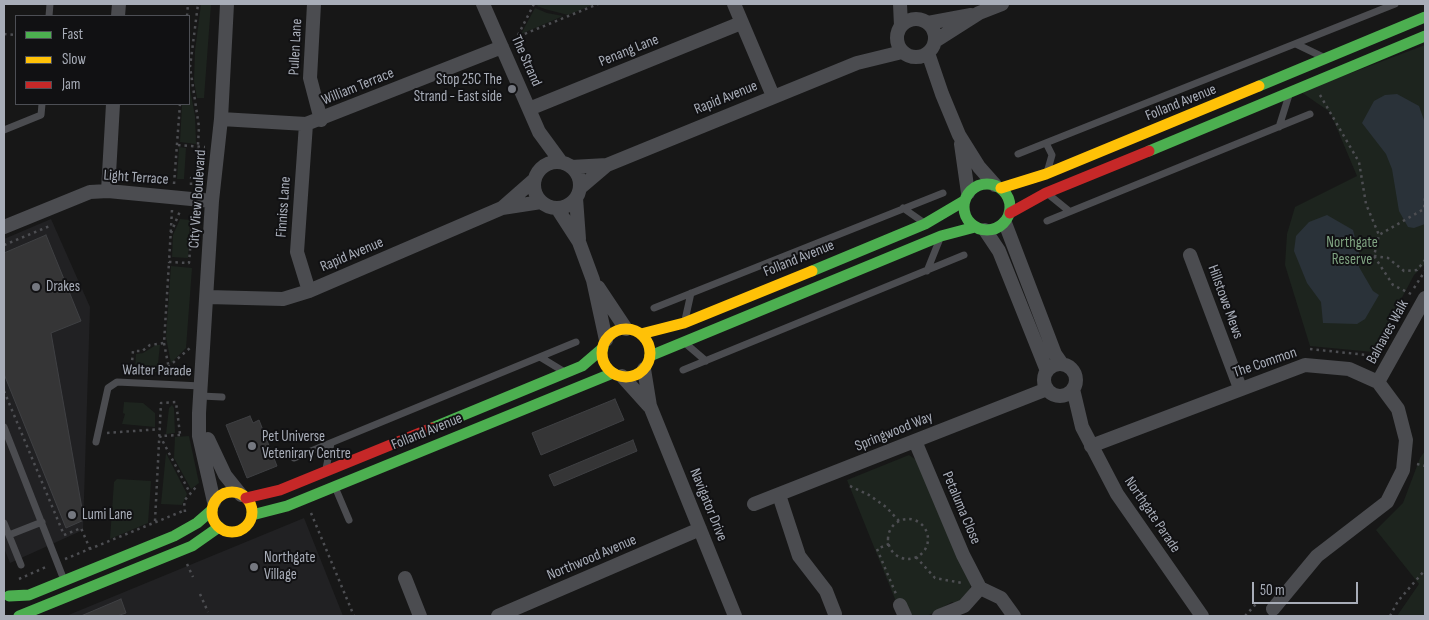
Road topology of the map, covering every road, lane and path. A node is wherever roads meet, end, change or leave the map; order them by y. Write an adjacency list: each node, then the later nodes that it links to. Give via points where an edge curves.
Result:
1 (198, 4): 40 (path, via 190,67 198,115)
2 (227, 4): 31 (street, City View Boulevard)
3 (314, 4): 32 (street, Pullen Lane, via 310,78)
4 (483, 4): 19 (street, The Strand)
5 (534, 4): 6 (path, via 517,38)
6 (598, 4)
7 (734, 4): 15 (street)
8 (900, 4): 16 (street)
9 (908, 4): 14 (street)
10 (1002, 4): 12 (street)
11 (1395, 4): 18 (lane, Folland Avenue)
12 (979, 14): 14 (street); 20 (street)
13 (1425, 17): 22 (street, Folland Avenue)
14 (922, 21): 16 (street, Rapid Avenue); 20 (street, via 935,35)
15 (741, 23): 26 (street); 29 (street, Penang Lane)
16 (899, 32): 21 (street); 23 (street, Rapid Avenue)
17 (1425, 36): 24 (street)
18 (1296, 44): 22 (lane); 38 (lane, Folland Avenue)
19 (502, 47): 29 (street, The Strand); 32 (street, William Terrace)
20 (926, 51): 21 (street); 37 (street)
21 (902, 52): 23 (street, Rapid Avenue)
22 (1328, 58): 46 (street, Folland Avenue)
23 (857, 63): 26 (street, Rapid Avenue)
24 (1290, 92): 34 (lane); 51 (street)
25 (1319, 94): 68 (path, via 1359,162 1366,204)
26 (773, 96): 44 (street, Rapid Avenue)
27 (42, 105): 35 (lane, via 41,115)
28 (113, 105): 48 (street)
29 (529, 110): 36 (street, The Strand)
30 (1310, 114): 34 (lane)
31 (220, 119): 33 (street, William Terrace); 55 (street, City View Boulevard)
32 (321, 120): 33 (street, William Terrace)
33 (306, 124): 82 (street, Finniss Lane, via 297,252)
34 (1278, 127): 61 (lane)
35 (4, 130)
36 (539, 132): 43 (street, The Strand); 45 (street, The Strand)
37 (959, 135): 47 (street, via 979,167); 52 (street)
38 (1046, 143): 42 (lane, Folland Avenue); 46 (lane, via 1052,156)
39 (178, 145): 40 (path)
40 (198, 146): 41 (path); 54 (path, via 196,178 191,178)
41 (212, 147)
42 (1018, 154)
43 (566, 165): 44 (street, Rapid Avenue); 45 (street, via 554,162); 49 (street, via 576,173)
44 (607, 165): 49 (street, Rapid Avenue)
45 (538, 173): 56 (street, via 535,192); 57 (street, Rapid Avenue)
46 (1046, 174): 47 (street, Folland Avenue)
47 (998, 186): 52 (street, via 986,183 976,186); 62 (street, via 1010,199)
48 (108, 191): 54 (street, Light Terrace); 66 (street, Light Terrace, via 84,194)
49 (578, 193): 58 (street, via 564,207); 71 (street)
50 (943, 193): 59 (lane)
51 (1046, 193): 61 (lane); 62 (street, via 1026,202)
52 (966, 197): 64 (street, Folland Avenue); 67 (street, via 964,211 968,220)
53 (1425, 197): 68 (path, via 1424,209)
54 (190, 199): 55 (street, Light Terrace); 78 (path, via 190,210 193,210)
55 (212, 201): 85 (street, City View Boulevard)
56 (542, 202): 57 (street, Rapid Avenue); 58 (street)
57 (502, 208): 82 (street, Rapid Avenue)
58 (557, 208): 71 (street)
59 (903, 208): 64 (lane); 83 (lane)
60 (180, 209): 69 (path)
61 (1069, 212): 63 (lane)
62 (1008, 218): 67 (street, via 996,229); 102 (street, via 1051,344)
63 (1047, 221)
64 (925, 224): 89 (street, Folland Avenue)
65 (52, 225): 72 (path)
66 (4, 227)
67 (980, 229): 70 (street); 106 (street, via 999,251)
68 (1379, 235): 75 (path)
69 (170, 236)
70 (942, 236): 79 (lane); 92 (street)
71 (579, 242): 81 (street)
72 (4, 245)
73 (964, 255): 79 (lane)
74 (1190, 255): 112 (street, Hillstowe Mews)
75 (1374, 256): 76 (path, via 1388,258 1404,271 1416,270); 84 (path, via 1393,285)
76 (1425, 260)
77 (169, 262): 94 (path)
78 (189, 263)
79 (927, 271): 101 (lane)
80 (1425, 271): 84 (path)
81 (593, 280): 90 (street); 95 (street)
82 (309, 291): 85 (street, Rapid Avenue, via 269,300)
83 (691, 293): 88 (lane); 89 (lane)
84 (1411, 294): 87 (path)
85 (208, 297): 115 (street, City View Boulevard)
86 (1425, 298): 111 (street, Balnaves Walk)
87 (1406, 302)
88 (654, 308)
89 (684, 323): 91 (street, Folland Avenue)
90 (626, 329): 91 (street); 95 (street, via 611,334)
91 (641, 334): 100 (street, via 647,340)
92 (683, 341): 100 (street); 101 (lane)
93 (576, 342): 99 (lane)
94 (164, 343): 103 (path); 108 (path, via 133,352)
95 (604, 344): 107 (street, Folland Avenue, via 582,366); 109 (street, via 606,366)
96 (193, 346): 103 (path)
97 (1310, 349): 98 (path, via 1376,356)
98 (1380, 349)
99 (540, 356): 107 (lane); 126 (lane)
100 (650, 356): 104 (street)
101 (706, 361): 105 (lane)
102 (1062, 364): 106 (street); 113 (street, via 1073,372)
103 (168, 366): 110 (path, via 171,376)
104 (644, 369): 109 (street, via 634,376); 118 (street, Navigator Drive)
105 (684, 370)
106 (1047, 371): 116 (street, via 1044,380)
107 (565, 372): 131 (street, Folland Avenue)
108 (131, 374)
109 (617, 374): 118 (street, Navigator Drive); 133 (street, Folland Avenue)
110 (161, 376)
111 (1378, 382): 112 (street, The Common, via 1349,369 1305,365); 167 (street, The Common, via 1398,409 1406,440 1403,470 1386,502 1317,556)
112 (1240, 388): 127 (street, The Common)
113 (1073, 389): 116 (street, via 1069,393); 119 (street, Northgate Parade)
114 (4, 391): 153 (path, via 64,535 81,528)
115 (201, 391): 117 (lane, Walter Parade); 122 (lane, Walter Parade, via 117,382 108,388); 137 (street, City View Boulevard, via 210,449 224,475); 139 (street, City View Boulevard, via 199,436)
116 (1052, 392): 119 (street, Northgate Parade); 124 (street, Springwood Way)
117 (222, 398)
118 (650, 406): 150 (street, Navigator Drive)
119 (1082, 427): 127 (street, Northgate Parade)
120 (4, 428): 146 (lane)
121 (160, 429): 122 (path); 123 (path); 123 (path, via 161,402 176,402 182,435)
122 (98, 433): 125 (lane, Walter Parade)
123 (160, 436): 135 (path); 147 (path)
124 (916, 441): 136 (street, Springwood Way); 163 (street, Petaluma Close)
125 (96, 442)
126 (332, 443): 128 (lane); 131 (lane)
127 (1091, 446): 178 (street, Northgate Parade, via 1117,494)
128 (294, 458)
129 (1414, 464): 130 (path)
130 (1425, 466)
131 (326, 471): 137 (street, Folland Avenue, via 280,490)
132 (201, 485): 135 (path)
133 (335, 486): 143 (street, Folland Avenue, via 288,506); 144 (lane)
134 (850, 486): 145 (path, via 886,507)
135 (190, 493): 140 (path, via 184,501)
136 (779, 495): 138 (street, Springwood Way); 170 (street, via 799,556 826,591)
137 (244, 496): 139 (street, via 229,492 218,497); 143 (street)
138 (754, 504)
139 (213, 506): 149 (street, via 213,520); 162 (street, via 197,523 174,536)
140 (184, 510): 142 (path); 147 (path)
141 (311, 512): 172 (path)
142 (188, 514)
143 (252, 515): 149 (street, via 250,522 240,530 227,532)
144 (349, 520)
145 (899, 521): 152 (path, via 890,531); 154 (path, via 911,519 926,530 928,543)
146 (42, 522): 151 (lane); 155 (lane)
147 (155, 522): 153 (path)
148 (4, 523): 151 (lane)
149 (219, 527): 171 (street, via 192,546)
150 (700, 529): 174 (street, Northwood Avenue); 175 (street, Navigator Drive)
151 (9, 535): 157 (lane)
152 (889, 544): 154 (path, via 902,558); 168 (path, via 877,549)
153 (90, 549): 155 (path)
154 (916, 557): 163 (path, via 936,578)
155 (57, 562): 161 (path); 162 (lane)
156 (187, 562): 159 (path)
157 (21, 564)
158 (1425, 570): 180 (path, via 1398,601)
159 (193, 577)
160 (405, 578): 173 (street)
161 (16, 580)
162 (64, 580): 165 (street, via 29,595)
163 (980, 588): 176 (street, via 964,606); 177 (street, via 1001,598)
164 (200, 594): 169 (path)
165 (6, 595): 171 (street, via 15,602)
166 (1256, 604): 179 (path)
167 (1273, 609)
168 (903, 611)
169 (208, 612)
170 (835, 614)
171 (19, 616)
172 (354, 616)
173 (420, 616)
174 (498, 616)
175 (736, 616)
176 (939, 616)
177 (1014, 616)
178 (1202, 616)
179 (1245, 616)
180 (1390, 616)

